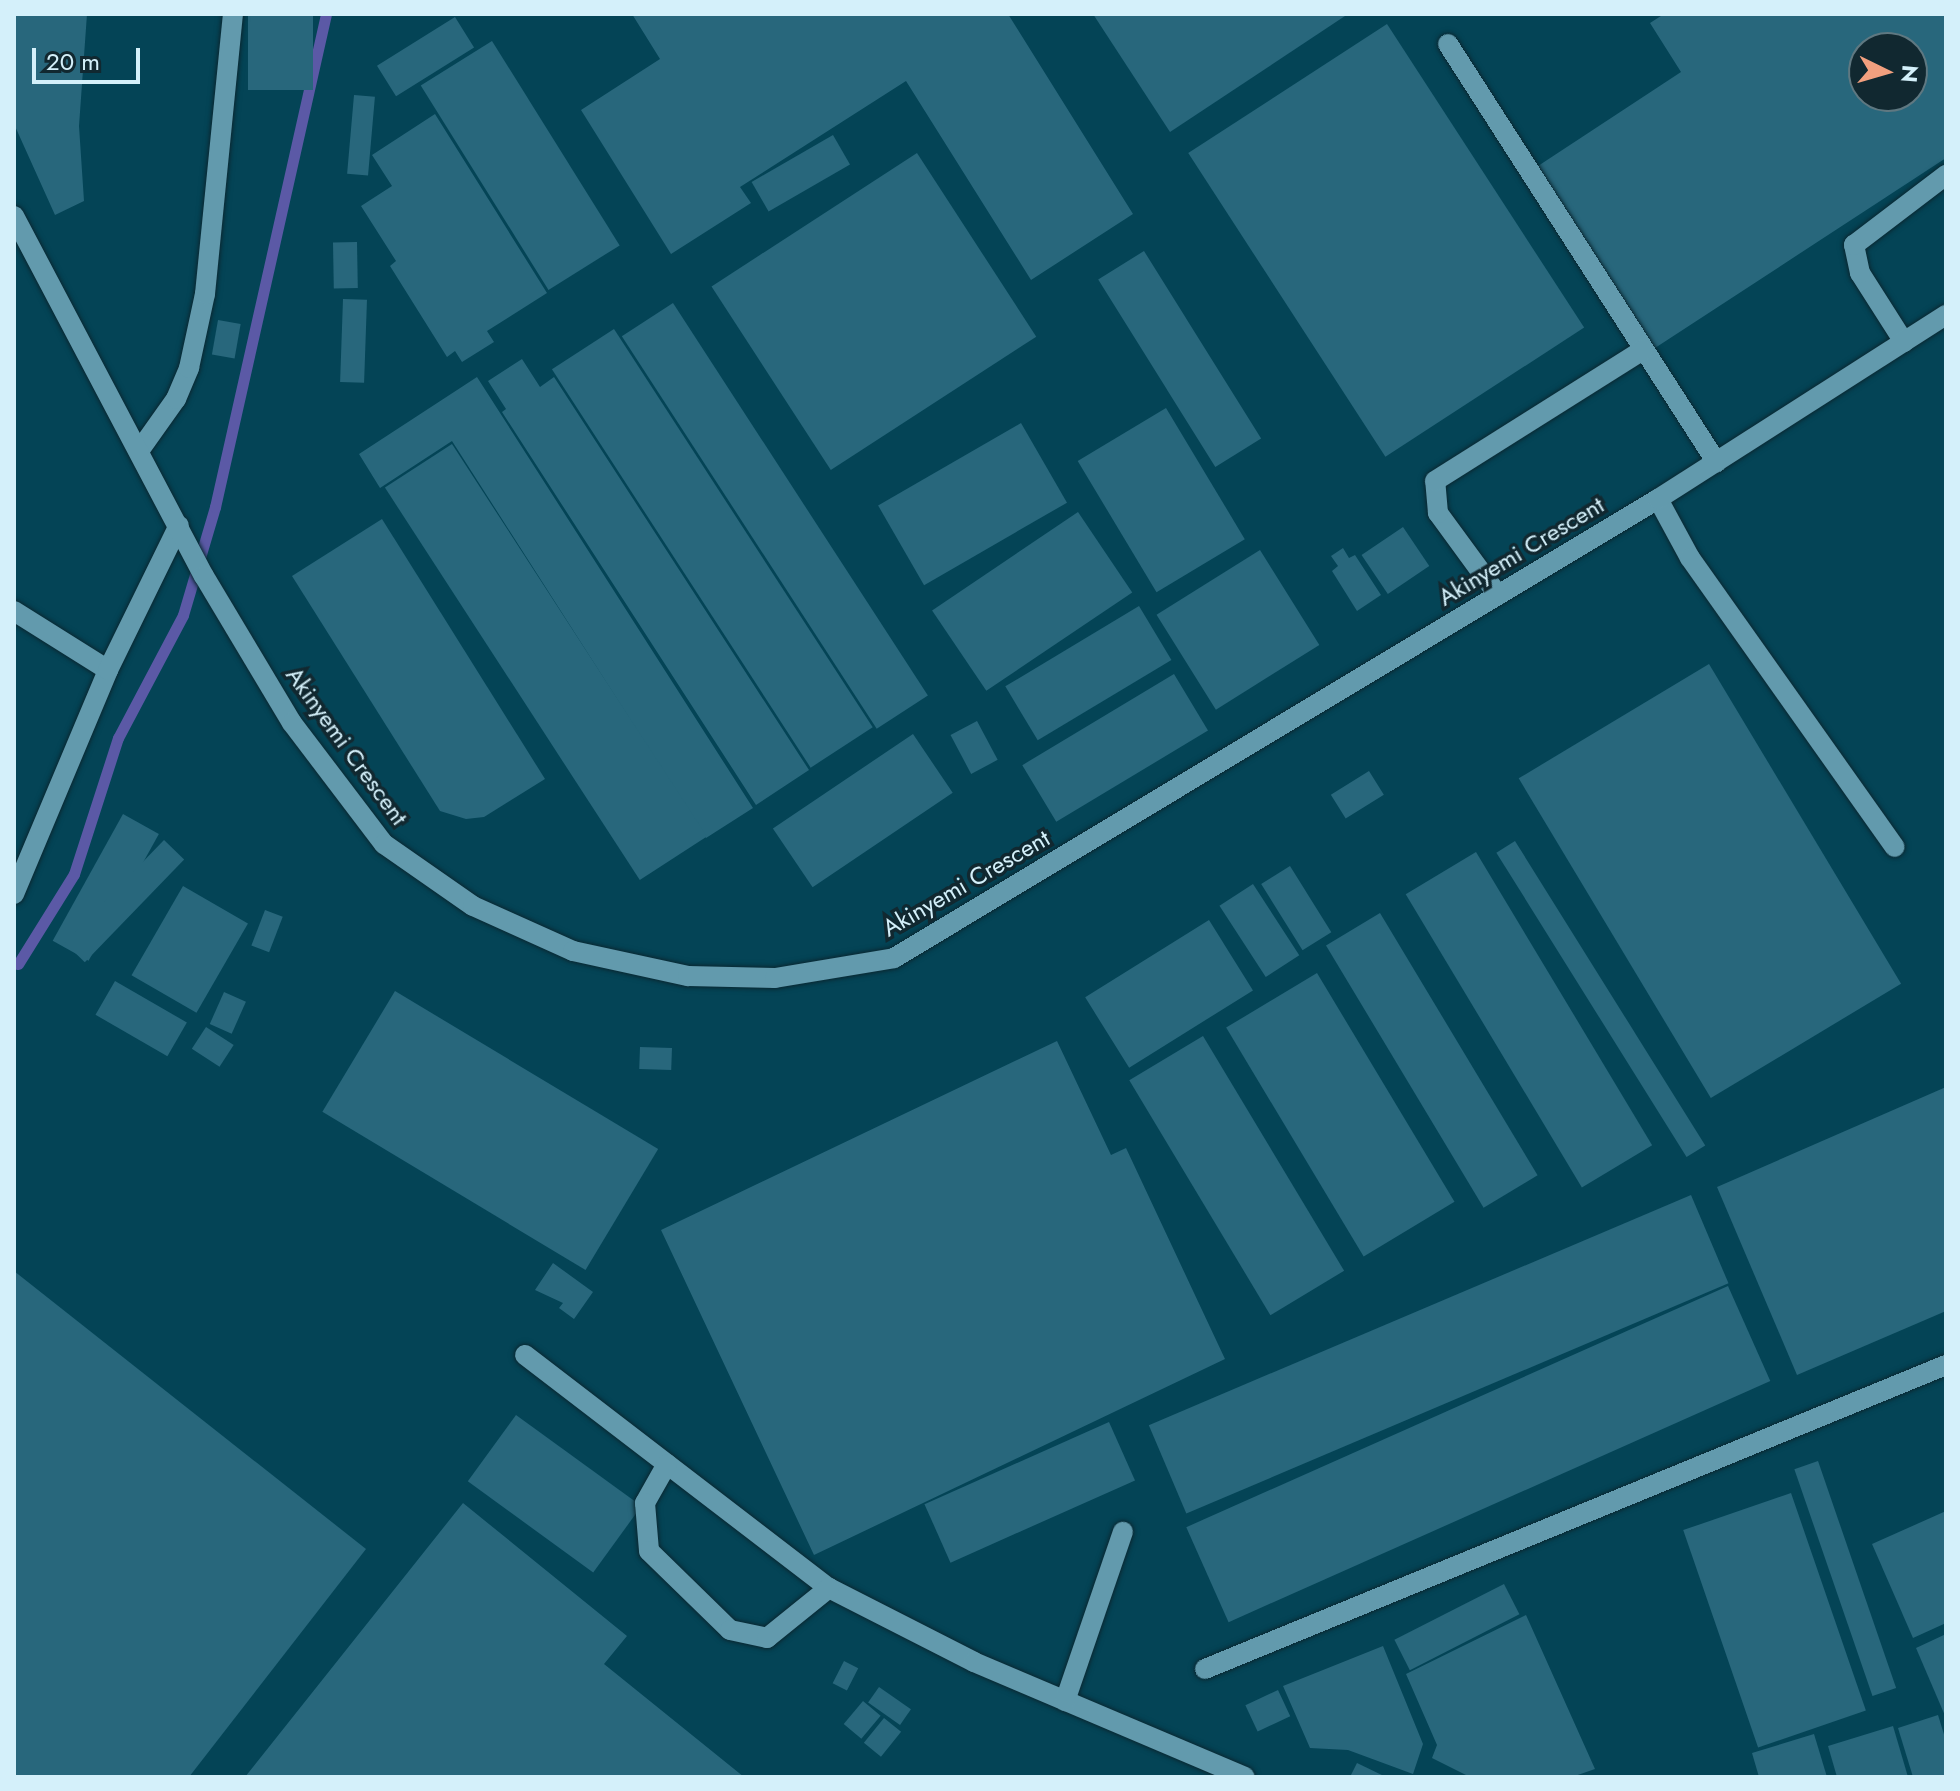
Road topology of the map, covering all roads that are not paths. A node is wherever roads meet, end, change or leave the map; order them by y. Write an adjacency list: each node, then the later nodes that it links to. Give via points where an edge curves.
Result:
1 (233, 14): 8 (street, via 205,294 189,368 176,399)
2 (1448, 44): 7 (street)
3 (1946, 175): 6 (street, via 1854,245 1860,273)
4 (14, 216): 8 (street, Akinyemi Crescent)
5 (1946, 315): 6 (street, Akinyemi Crescent)
6 (1904, 342): 9 (street, Akinyemi Crescent)
7 (1643, 350): 9 (street); 12 (street, via 1435,481 1438,513)
8 (139, 451): 11 (street, Akinyemi Crescent)
9 (1716, 462): 10 (street, Akinyemi Crescent)
10 (1658, 499): 12 (street, Akinyemi Crescent); 15 (street, via 1690,558)
11 (179, 525): 12 (street, Akinyemi Crescent, via 292,723 384,844 473,906 573,951 688,976 775,978 894,958); 14 (street)
12 (1498, 595)
13 (14, 611): 14 (street)
14 (108, 670): 16 (street)
15 (1895, 847)
16 (14, 894)
17 (525, 1355): 19 (street)
18 (1946, 1365): 22 (street)
19 (667, 1464): 21 (street); 21 (street, via 645,1503 649,1551 730,1630 767,1638)
20 (1123, 1532): 23 (street)
21 (829, 1588): 23 (street, via 974,1662)
22 (1205, 1669)
23 (1065, 1701): 24 (street)
24 (1245, 1777)

